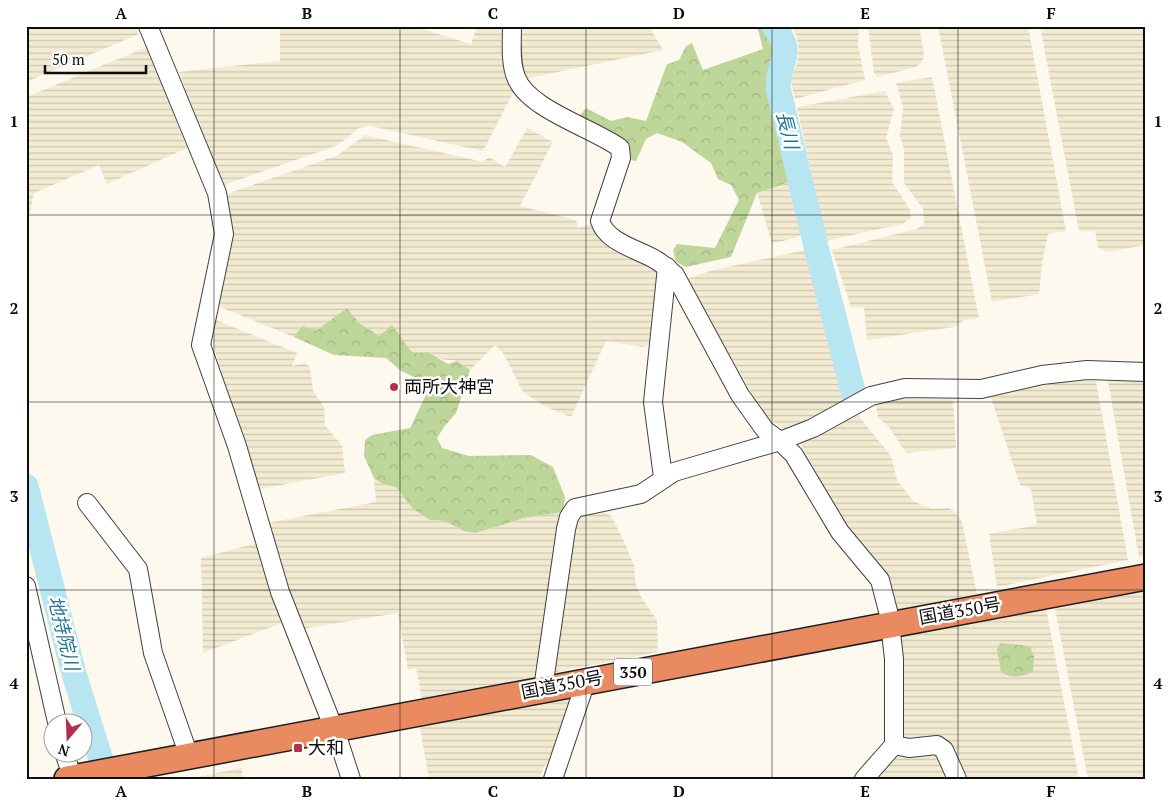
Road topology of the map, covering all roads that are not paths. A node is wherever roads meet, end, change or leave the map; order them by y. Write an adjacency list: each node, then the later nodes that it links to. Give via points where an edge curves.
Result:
1 (148, 26): 14 (street, via 217,193 222,215 222,254 201,345 237,446 280,592)
2 (512, 26): 3 (street, via 515,75 522,89 537,101 620,148 621,158 600,221 603,230)
3 (667, 268): 5 (street, via 675,275 740,394 764,430); 6 (street, via 653,402)
4 (1146, 372): 5 (street, via 1087,370 1042,375 981,390 905,388 871,396 813,428)
5 (780, 441): 6 (street); 10 (street, via 798,462 840,532 880,580)
6 (663, 477): 12 (street, via 640,494 575,508 569,517)
7 (87, 503): 16 (street, via 138,569 153,653)
8 (1146, 577): 10 (highway, 国道350号 / 350)
9 (27, 590): 13 (street)
10 (891, 624): 11 (highway, 国道350号 / 350); 15 (street)
11 (586, 681): 12 (highway, 国道350号 / 350); 20 (street)
12 (543, 688): 14 (highway, 国道350号 / 350)
13 (55, 712)
14 (332, 728): 16 (highway, 国道350号 / 350); 19 (street)
15 (894, 745): 21 (street); 22 (street, via 909,748 937,745 944,750)
16 (188, 756): 18 (highway, 国道350号 / 350)
17 (68, 762): 18 (street)
18 (74, 778)
19 (351, 779)
20 (553, 779)
21 (864, 779)
22 (957, 779)

